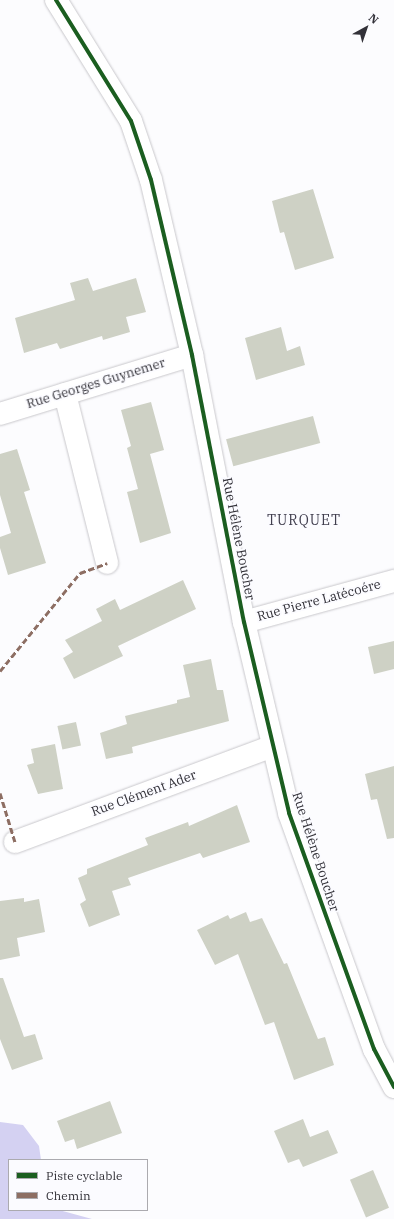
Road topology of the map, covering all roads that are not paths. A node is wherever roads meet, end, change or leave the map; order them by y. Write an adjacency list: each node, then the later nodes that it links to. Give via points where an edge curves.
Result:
1 (56, 0): 2 (street, Rue Hélène Boucher, via 131,121 151,180)
2 (192, 354): 3 (street, Rue Georges Guynemer); 7 (street, Rue Hélène Boucher)
3 (65, 394): 4 (street, Rue Georges Guynemer); 5 (street)
4 (0, 414)
5 (107, 563)
6 (394, 581): 7 (street, Rue Pierre Latécoére)
7 (244, 622): 8 (street, Rue Hélène Boucher)
8 (273, 746): 9 (street, Rue Clément Ader); 10 (street, Rue Hélène Boucher, via 289,813 310,874 374,1049)
9 (15, 842)
10 (394, 1087)

